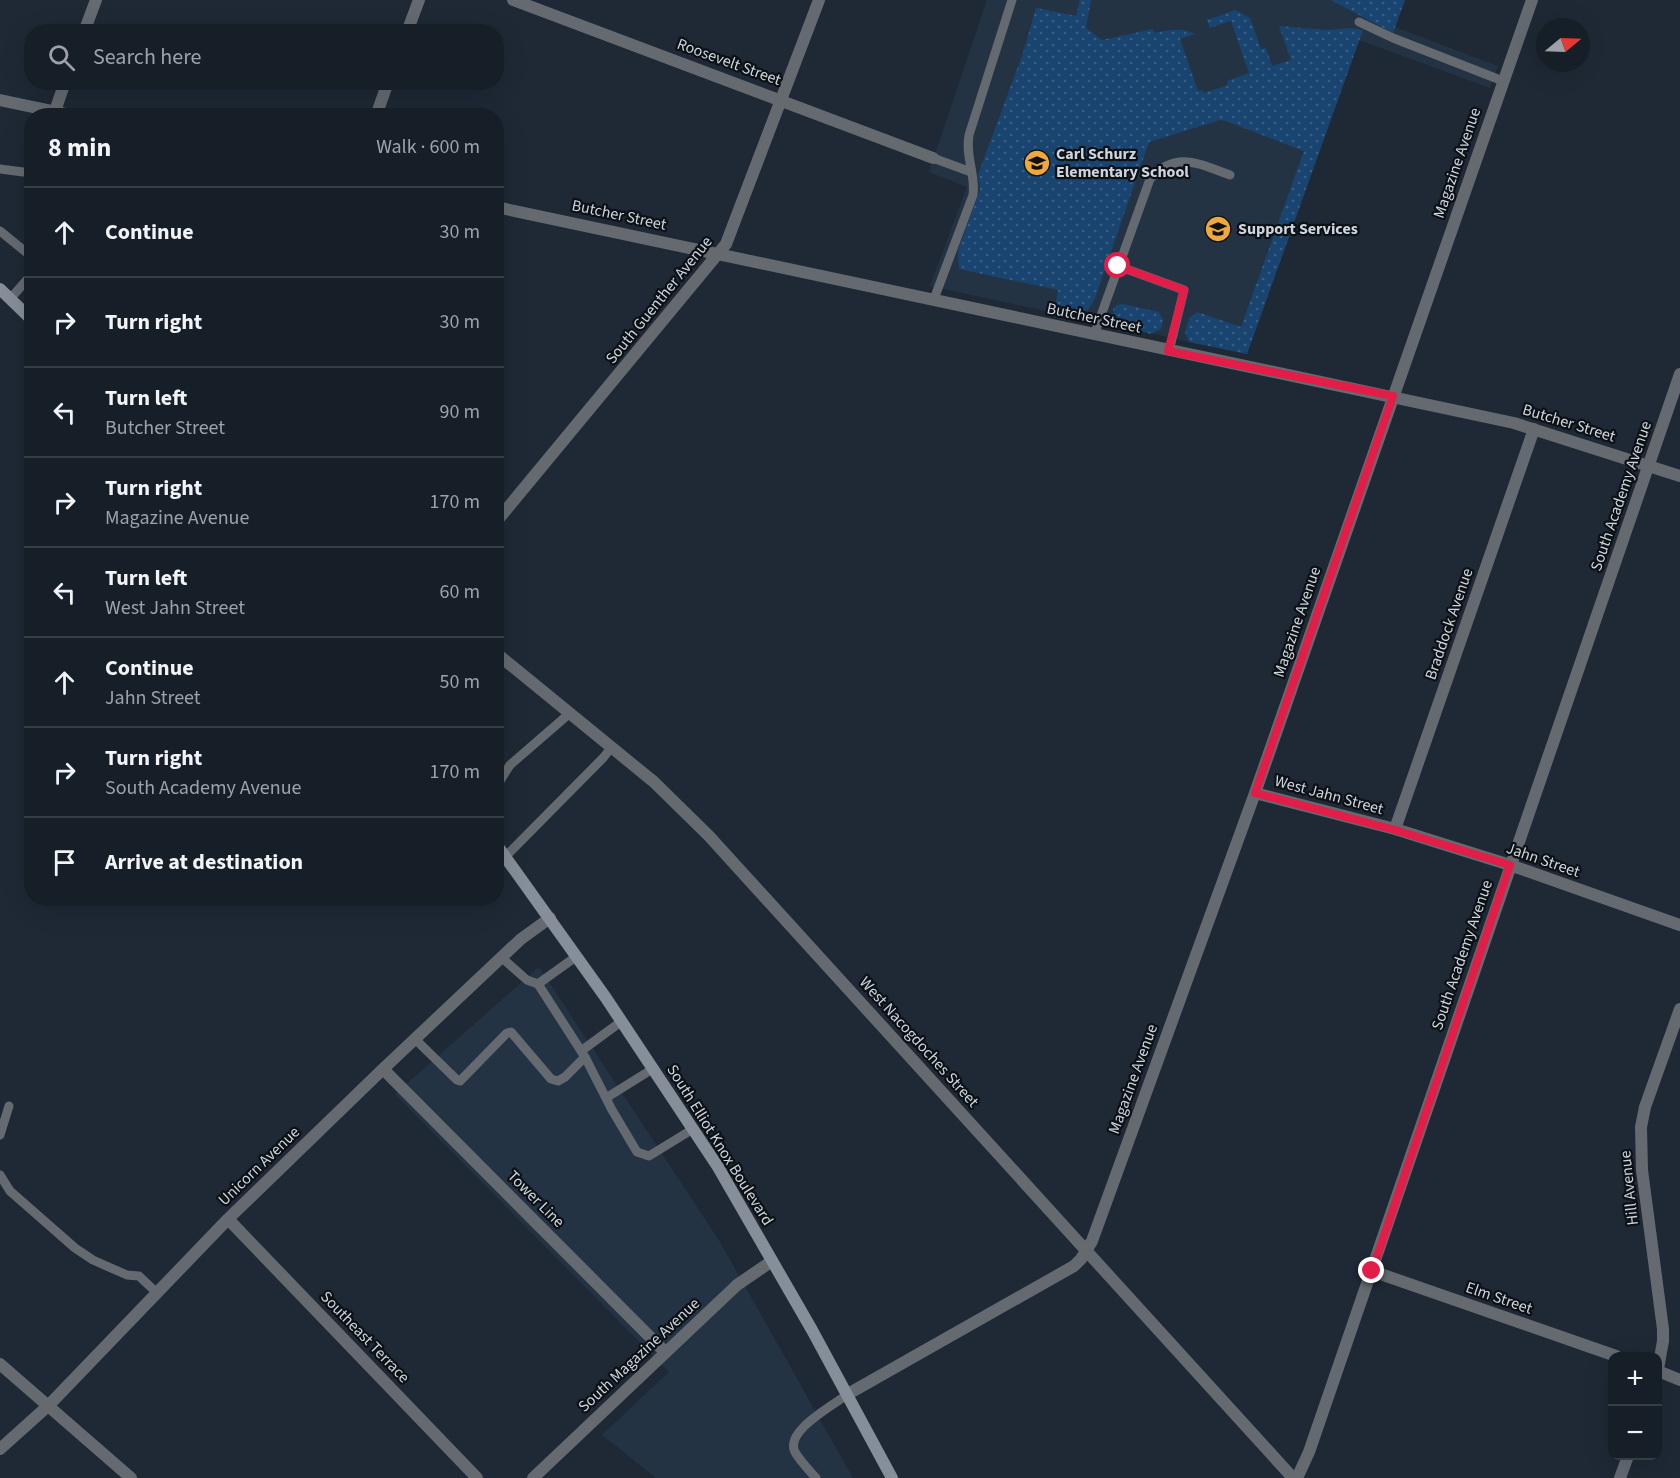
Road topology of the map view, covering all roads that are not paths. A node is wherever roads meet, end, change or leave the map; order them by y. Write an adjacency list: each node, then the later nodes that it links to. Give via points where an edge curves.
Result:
1 (96, 0): 8 (street)
2 (419, 0): 9 (street)
3 (513, 0): 13 (street, Roosevelt Street)
4 (819, 0): 13 (street, South Guenther Avenue)
5 (1012, 0): 21 (lane, via 969,135)
6 (1532, 0): 10 (street, Magazine Avenue)
7 (1359, 22): 10 (lane)
8 (87, 24)
9 (410, 24)
10 (1503, 81): 36 (street, Magazine Avenue)
11 (62, 90): 16 (street)
12 (385, 90): 17 (street)
13 (780, 99): 18 (street, Roosevelt Street); 26 (street, South Guenther Avenue, via 730,235)
14 (0, 100): 15 (street)
15 (40, 108)
16 (56, 108)
17 (379, 108)
18 (933, 158): 21 (lane)
19 (0, 169): 20 (lane)
20 (23, 172)
21 (971, 172): 31 (lane, via 973,195)
22 (1230, 175): 27 (lane, via 1186,160 1154,174)
23 (504, 209): 26 (street, Butcher Street)
24 (0, 231): 25 (lane)
25 (24, 250)
26 (719, 253): 31 (street, Butcher Street); 40 (street, South Guenther Avenue)
27 (1118, 266): 33 (lane); 34 (lane, via 1184,290)
28 (24, 283): 30 (lane)
29 (0, 289): 30 (main road)
30 (10, 299): 32 (main road)
31 (934, 299): 33 (street, Butcher Street)
32 (24, 312)
33 (1094, 335): 34 (street, Butcher Street)
34 (1168, 351): 36 (street, Butcher Street)
35 (1680, 374): 38 (street, South Academy Avenue)
36 (1393, 396): 37 (street, Butcher Street); 45 (street, Magazine Avenue)
37 (1534, 429): 38 (street, Butcher Street); 46 (street, Braddock Avenue)
38 (1649, 465): 39 (street, Butcher Street); 49 (street, South Academy Avenue)
39 (1680, 476)
40 (504, 512)
41 (504, 659): 42 (street, West Nacogdoches Street)
42 (570, 713): 43 (street, West Nacogdoches Street); 44 (lane)
43 (612, 747): 48 (lane); 67 (street, West Nacogdoches Street, via 709,836)
44 (504, 774)
45 (1255, 793): 46 (street, West Jahn Street); 67 (street, Magazine Avenue)
46 (1395, 830): 49 (street, Jahn Street)
47 (504, 854): 48 (main road, South Elliot Knox Boulevard)
48 (506, 856): 50 (main road, South Elliot Knox Boulevard)
49 (1510, 865): 51 (street, Jahn Street); 69 (street, South Academy Avenue)
50 (550, 918): 52 (main road, South Elliot Knox Boulevard); 53 (street, Unicorn Avenue)
51 (1680, 925)
52 (577, 956): 54 (lane); 56 (main road, South Elliot Knox Boulevard)
53 (501, 957): 54 (lane, via 527,980); 57 (street, Unicorn Avenue)
54 (538, 984): 58 (lane)
55 (1680, 1009): 72 (street, Hill Avenue, via 1641,1127 1642,1170 1663,1329)
56 (622, 1021): 58 (lane); 59 (main road, South Elliot Knox Boulevard)
57 (415, 1039): 58 (lane, via 460,1081 511,1032 551,1079 565,1077); 60 (street, Unicorn Avenue)
58 (583, 1054): 61 (lane)
59 (654, 1068): 61 (lane); 63 (main road, South Elliot Knox Boulevard)
60 (383, 1069): 66 (street, Unicorn Avenue); 71 (street, Tower Line)
61 (606, 1098): 63 (lane, via 637,1152 650,1156)
62 (9, 1106): 64 (lane)
63 (693, 1129): 68 (main road, South Elliot Knox Boulevard)
64 (0, 1135)
65 (0, 1176): 70 (lane, via 10,1191 75,1248 127,1275 139,1276)
66 (228, 1219): 70 (street, Unicorn Avenue); 82 (street, Southeast Terrace)
67 (1087, 1252): 77 (street, via 1074,1266); 86 (street, West Nacogdoches Street)
68 (772, 1261): 71 (street, South Magazine Avenue, via 743,1279); 77 (main road, South Elliot Knox Boulevard)
69 (1372, 1271): 73 (street, Elm Street); 86 (street, South Academy Avenue, via 1309,1452)
70 (157, 1293): 78 (street, Unicorn Avenue)
71 (665, 1352): 83 (street, South Magazine Avenue)
72 (1661, 1352)
73 (1608, 1353)
74 (0, 1364): 78 (street)
75 (1662, 1372): 76 (street)
76 (1680, 1380)
77 (849, 1394): 84 (lane, via 799,1430 793,1441 795,1451); 85 (main road, South Elliot Knox Boulevard)
78 (50, 1405): 79 (street, Unicorn Avenue); 81 (street)
79 (0, 1449)
80 (1626, 1460): 87 (street)
81 (131, 1478)
82 (477, 1478)
83 (532, 1478)
84 (816, 1478)
85 (892, 1478)
86 (1295, 1478)
87 (1620, 1478)

